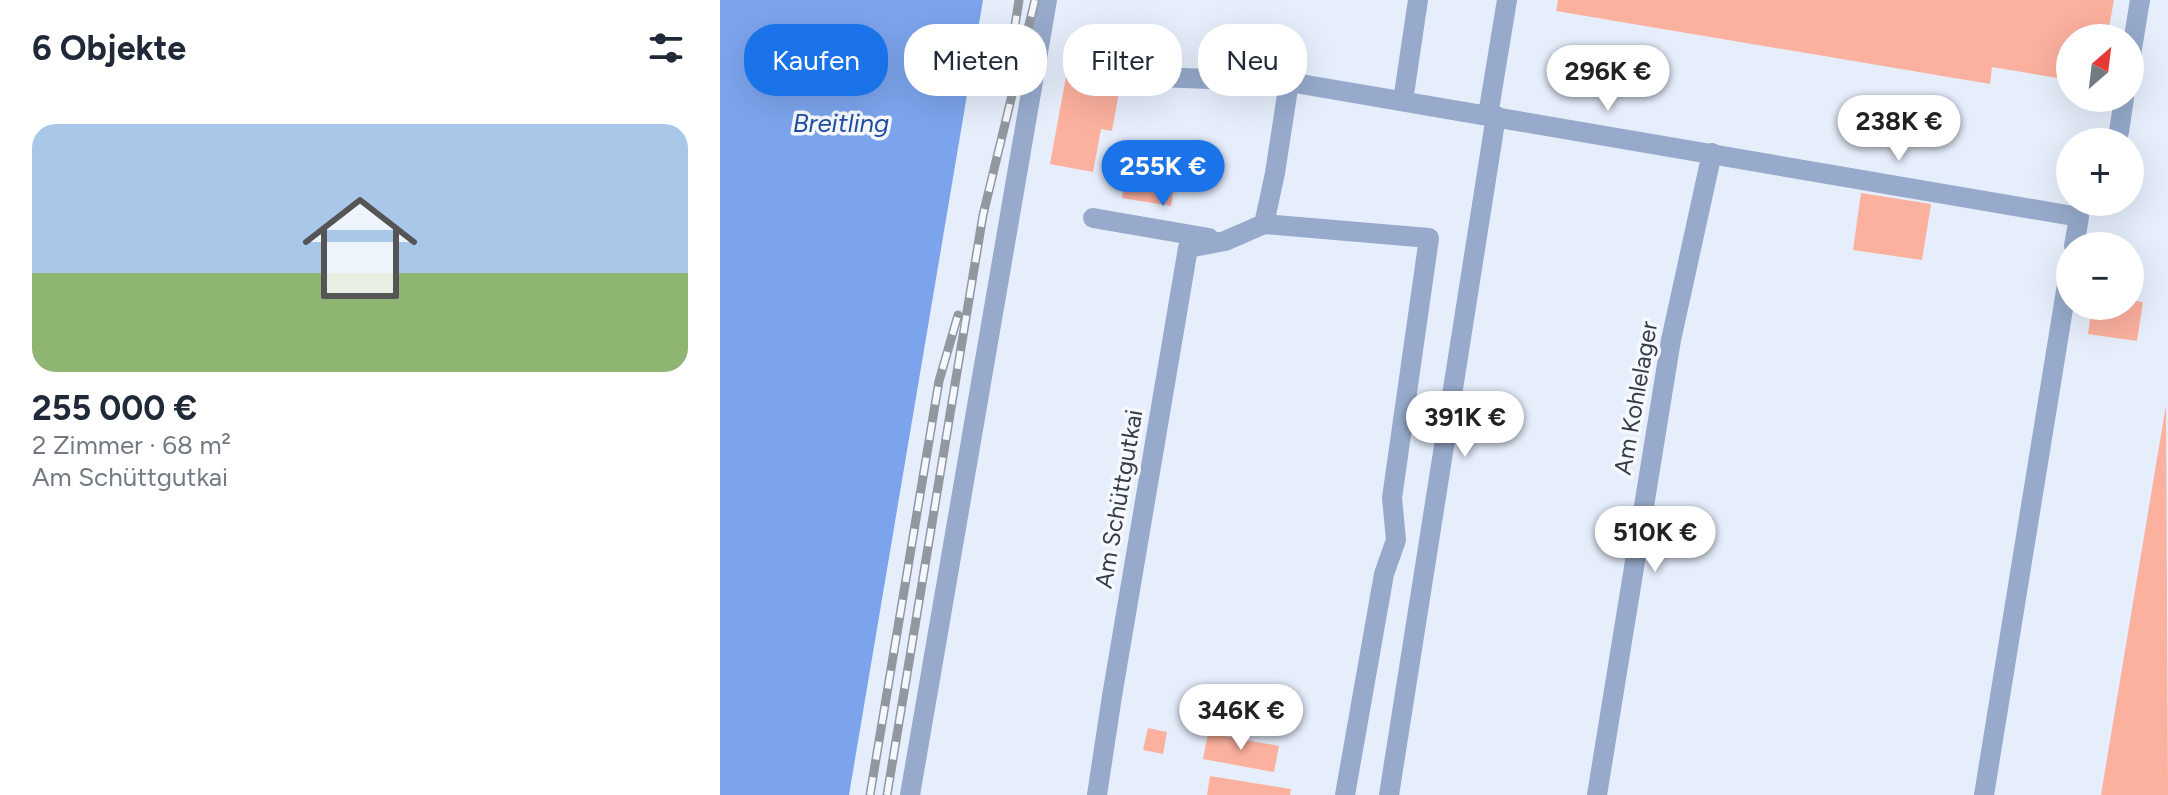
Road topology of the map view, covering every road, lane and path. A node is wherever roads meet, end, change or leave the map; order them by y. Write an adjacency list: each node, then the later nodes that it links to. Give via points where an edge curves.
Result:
1 (1047, 0): 16 (street)
2 (1418, 0): 8 (street)
3 (1507, 0): 9 (street)
4 (2140, 0): 5 (street)
5 (2136, 24)
6 (1307, 85): 8 (street)
7 (1287, 96): 12 (street)
8 (1403, 101): 9 (street)
9 (1492, 115): 10 (street); 19 (street)
10 (1712, 153): 13 (street, via 2079,217); 20 (street, Am Kohlelager, via 1671,340)
11 (1093, 218): 14 (street)
12 (1264, 224): 14 (street, Am Schüttgutkai); 18 (street, via 1429,238 1392,498 1396,540 1384,574)
13 (2076, 232)
14 (1225, 241): 17 (street, Am Schüttgutkai, via 1188,248)
15 (2061, 320): 21 (street)
16 (910, 795)
17 (1097, 795)
18 (1345, 795)
19 (1389, 795)
20 (1597, 795)
21 (1984, 795)

